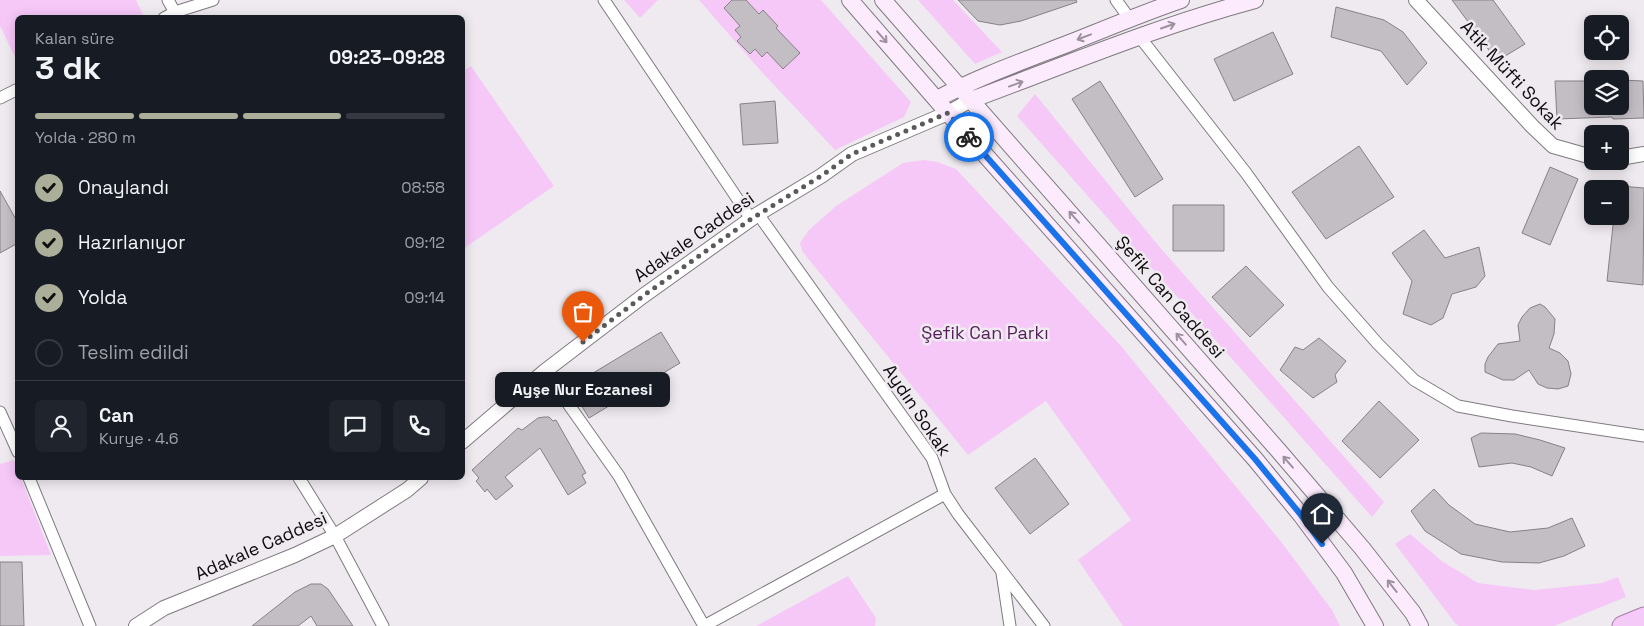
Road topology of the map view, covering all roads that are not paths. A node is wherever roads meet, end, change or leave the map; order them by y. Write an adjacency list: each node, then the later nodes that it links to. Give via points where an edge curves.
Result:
1 (168, 0): 10 (street)
2 (213, 0): 10 (street)
3 (604, 0): 22 (street, Aydın Sokak)
4 (850, 0): 16 (main road, one-way to 16)
5 (883, 0): 13 (main road, Şefik Can Caddesi)
6 (1116, 0): 11 (street)
7 (1181, 0): 11 (main road)
8 (1255, 0): 12 (main road, one-way to 8)
9 (1416, 0): 20 (street, Atik Müfti Sokak, via 1553,146)
10 (177, 15)
11 (1129, 18): 13 (main road, one-way to 13)
12 (1139, 36): 17 (main road, one-way to 12); 25 (street, via 1246,173 1328,287 1414,380 1458,406)
13 (960, 87): 16 (main road); 17 (main road, Şefik Can Caddesi)
14 (15, 90): 15 (street)
15 (0, 98)
16 (937, 99): 18 (main road)
17 (971, 100): 18 (street, Adakale Caddesi); 34 (main road, Şefik Can Caddesi, one-way to 17, via 1278,450)
18 (948, 113): 22 (street, Adakale Caddesi, via 852,154); 41 (main road, via 1255,459 1344,572)
19 (1644, 154): 21 (street)
20 (1584, 155)
21 (1629, 156)
22 (755, 217): 23 (street, Adakale Caddesi, via 643,296); 31 (street, Aydın Sokak, via 932,458)
23 (545, 371): 26 (street, Adakale Caddesi); 31 (street, via 619,476 704,626)
24 (0, 412): 27 (street)
25 (1644, 436)
26 (465, 439)
27 (15, 445)
28 (30, 480): 36 (street)
29 (300, 480): 32 (street)
30 (419, 480): 32 (street, Adakale Caddesi)
31 (945, 494): 33 (street, Aydın Sokak)
32 (335, 536): 37 (street, Adakale Caddesi, via 164,608); 38 (street)
33 (1002, 573): 39 (street); 40 (street, Aydın Sokak)
34 (1408, 606): 42 (main road, Şefik Can Caddesi); 43 (main road)
35 (1644, 617): 44 (highway)
36 (90, 626)
37 (136, 626)
38 (383, 626)
39 (1010, 626)
40 (1044, 626)
41 (1375, 626)
42 (1420, 626)
43 (1432, 626)
44 (1622, 626)

